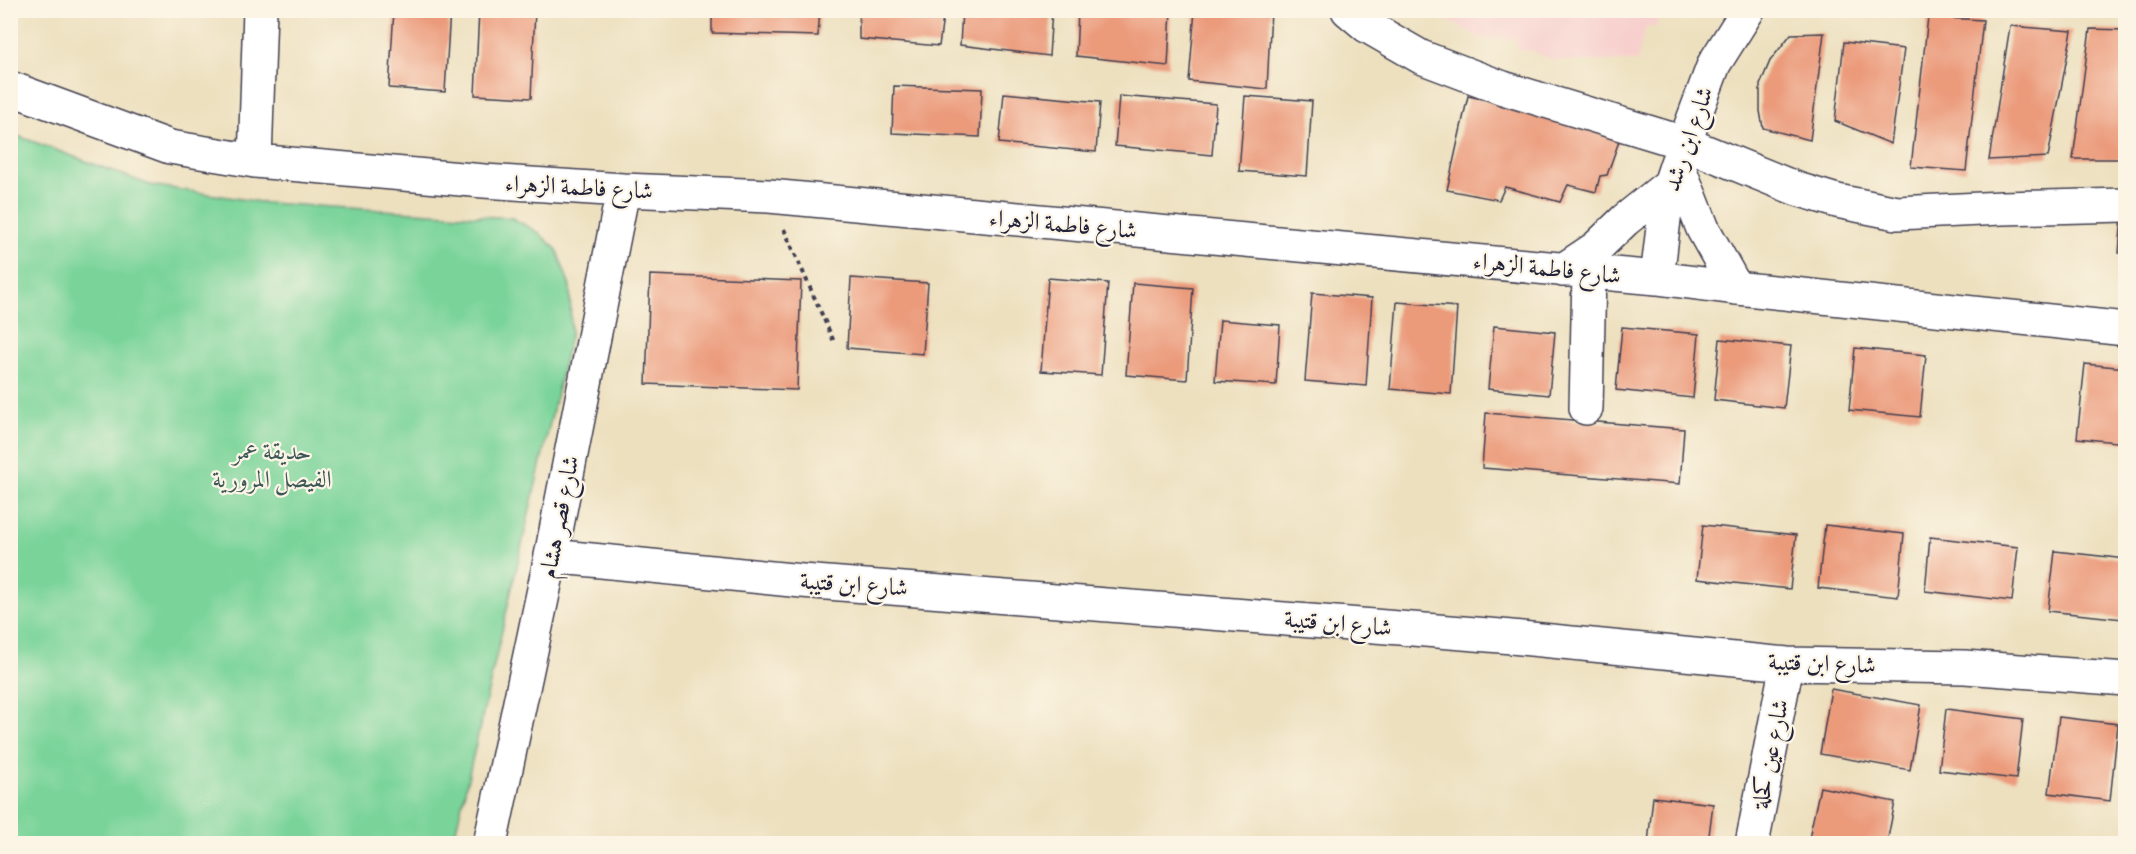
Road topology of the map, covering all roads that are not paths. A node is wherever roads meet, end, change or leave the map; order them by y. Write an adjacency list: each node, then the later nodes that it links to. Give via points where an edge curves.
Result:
1 (260, 10): 5 (street)
2 (1348, 10): 6 (street, via 1367,26 1421,57)
3 (1748, 10): 6 (street, شارع ابن رشد, via 1714,64)
4 (10, 88): 5 (street, شارع فاطمة الزهراء, via 170,147)
5 (255, 161): 7 (street, شارع فاطمة الزهراء)
6 (1677, 163): 8 (street, via 1897,213); 9 (street); 10 (street, شارع ابن رشد); 11 (street, via 1703,229)
7 (623, 190): 9 (street, شارع فاطمة الزهراء, via 769,196); 14 (street, شارع قصر هشام)
8 (2126, 205)
9 (1576, 271): 10 (street, شارع فاطمة الزهراء); 13 (street)
10 (1657, 278): 11 (street, شارع فاطمة الزهراء)
11 (1736, 288): 12 (street, شارع فاطمة الزهراء)
12 (2126, 329)
13 (1586, 408)
14 (551, 556): 15 (street, شارع ابن قتيبة); 17 (street, شارع قصر هشام)
15 (1787, 664): 16 (street, شارع ابن قتيبة, via 1965,668); 18 (street, شارع عين كحلة)
16 (2126, 679)
17 (490, 843)
18 (1752, 843)

